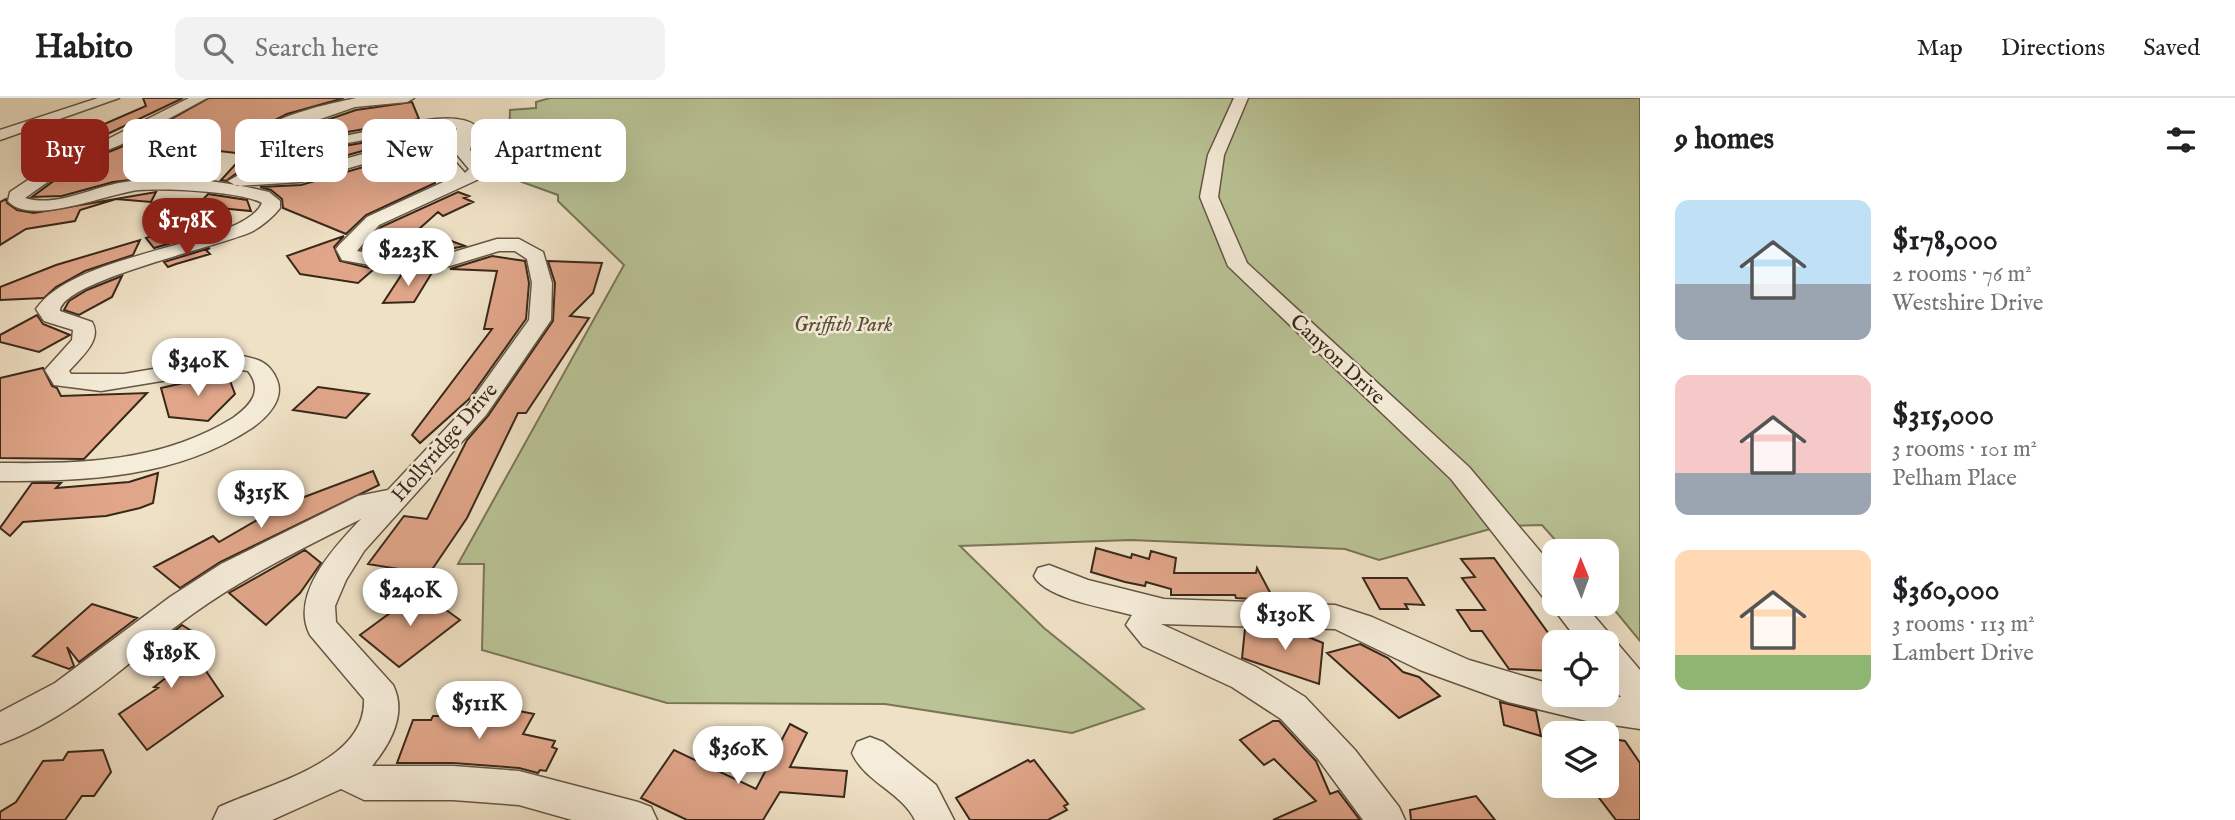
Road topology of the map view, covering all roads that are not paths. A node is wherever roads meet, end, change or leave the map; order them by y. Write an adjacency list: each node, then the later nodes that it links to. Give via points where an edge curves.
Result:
1 (112, 98): 5 (street)
2 (200, 98): 7 (street, via 66,161 16,196 24,205 43,205 124,186)
3 (407, 98): 6 (street, via 353,103 279,124 264,136 270,142 292,142 370,136 422,123 468,126 462,151 478,169)
4 (1241, 98): 10 (street, Canyon Drive, via 1216,155 1209,197 1238,266 1460,473)
5 (3, 133)
6 (461, 179): 7 (street, via 436,150 412,145 274,181); 9 (street, Hollyridge Drive, via 373,221 346,249 349,256 408,265 450,260 497,245 519,245 536,256 542,283 540,320 477,410)
7 (162, 183): 8 (street, via 263,196 271,201 271,208 247,227 86,280 50,300 47,309 52,316 84,327 83,341 57,370 62,380 104,383 235,362 255,365 268,383 269,394 260,410 238,427 197,449 149,464 107,470)
8 (0, 472)
9 (394, 498): 18 (street, via 368,503 232,572 67,693); 20 (street, Hollyridge Drive, via 354,544 319,606 321,626 381,695 381,720 368,746)
10 (1542, 574)
11 (1049, 576): 12 (street, via 1081,590)
12 (1164, 611): 17 (street, via 1335,617 1359,623 1482,681 1604,710); 24 (street, via 1148,615 1142,625 1154,637 1256,685 1292,708 1332,749)
13 (1576, 616): 14 (street)
14 (1587, 630)
15 (1619, 669): 16 (street)
16 (1640, 695)
17 (1640, 713)
18 (0, 729)
19 (870, 752): 23 (street, via 923,797)
20 (342, 770): 21 (street, Hollyridge Drive); 22 (street, via 364,783 519,788)
21 (232, 820)
22 (638, 820)
23 (935, 820)
24 (1386, 820)

